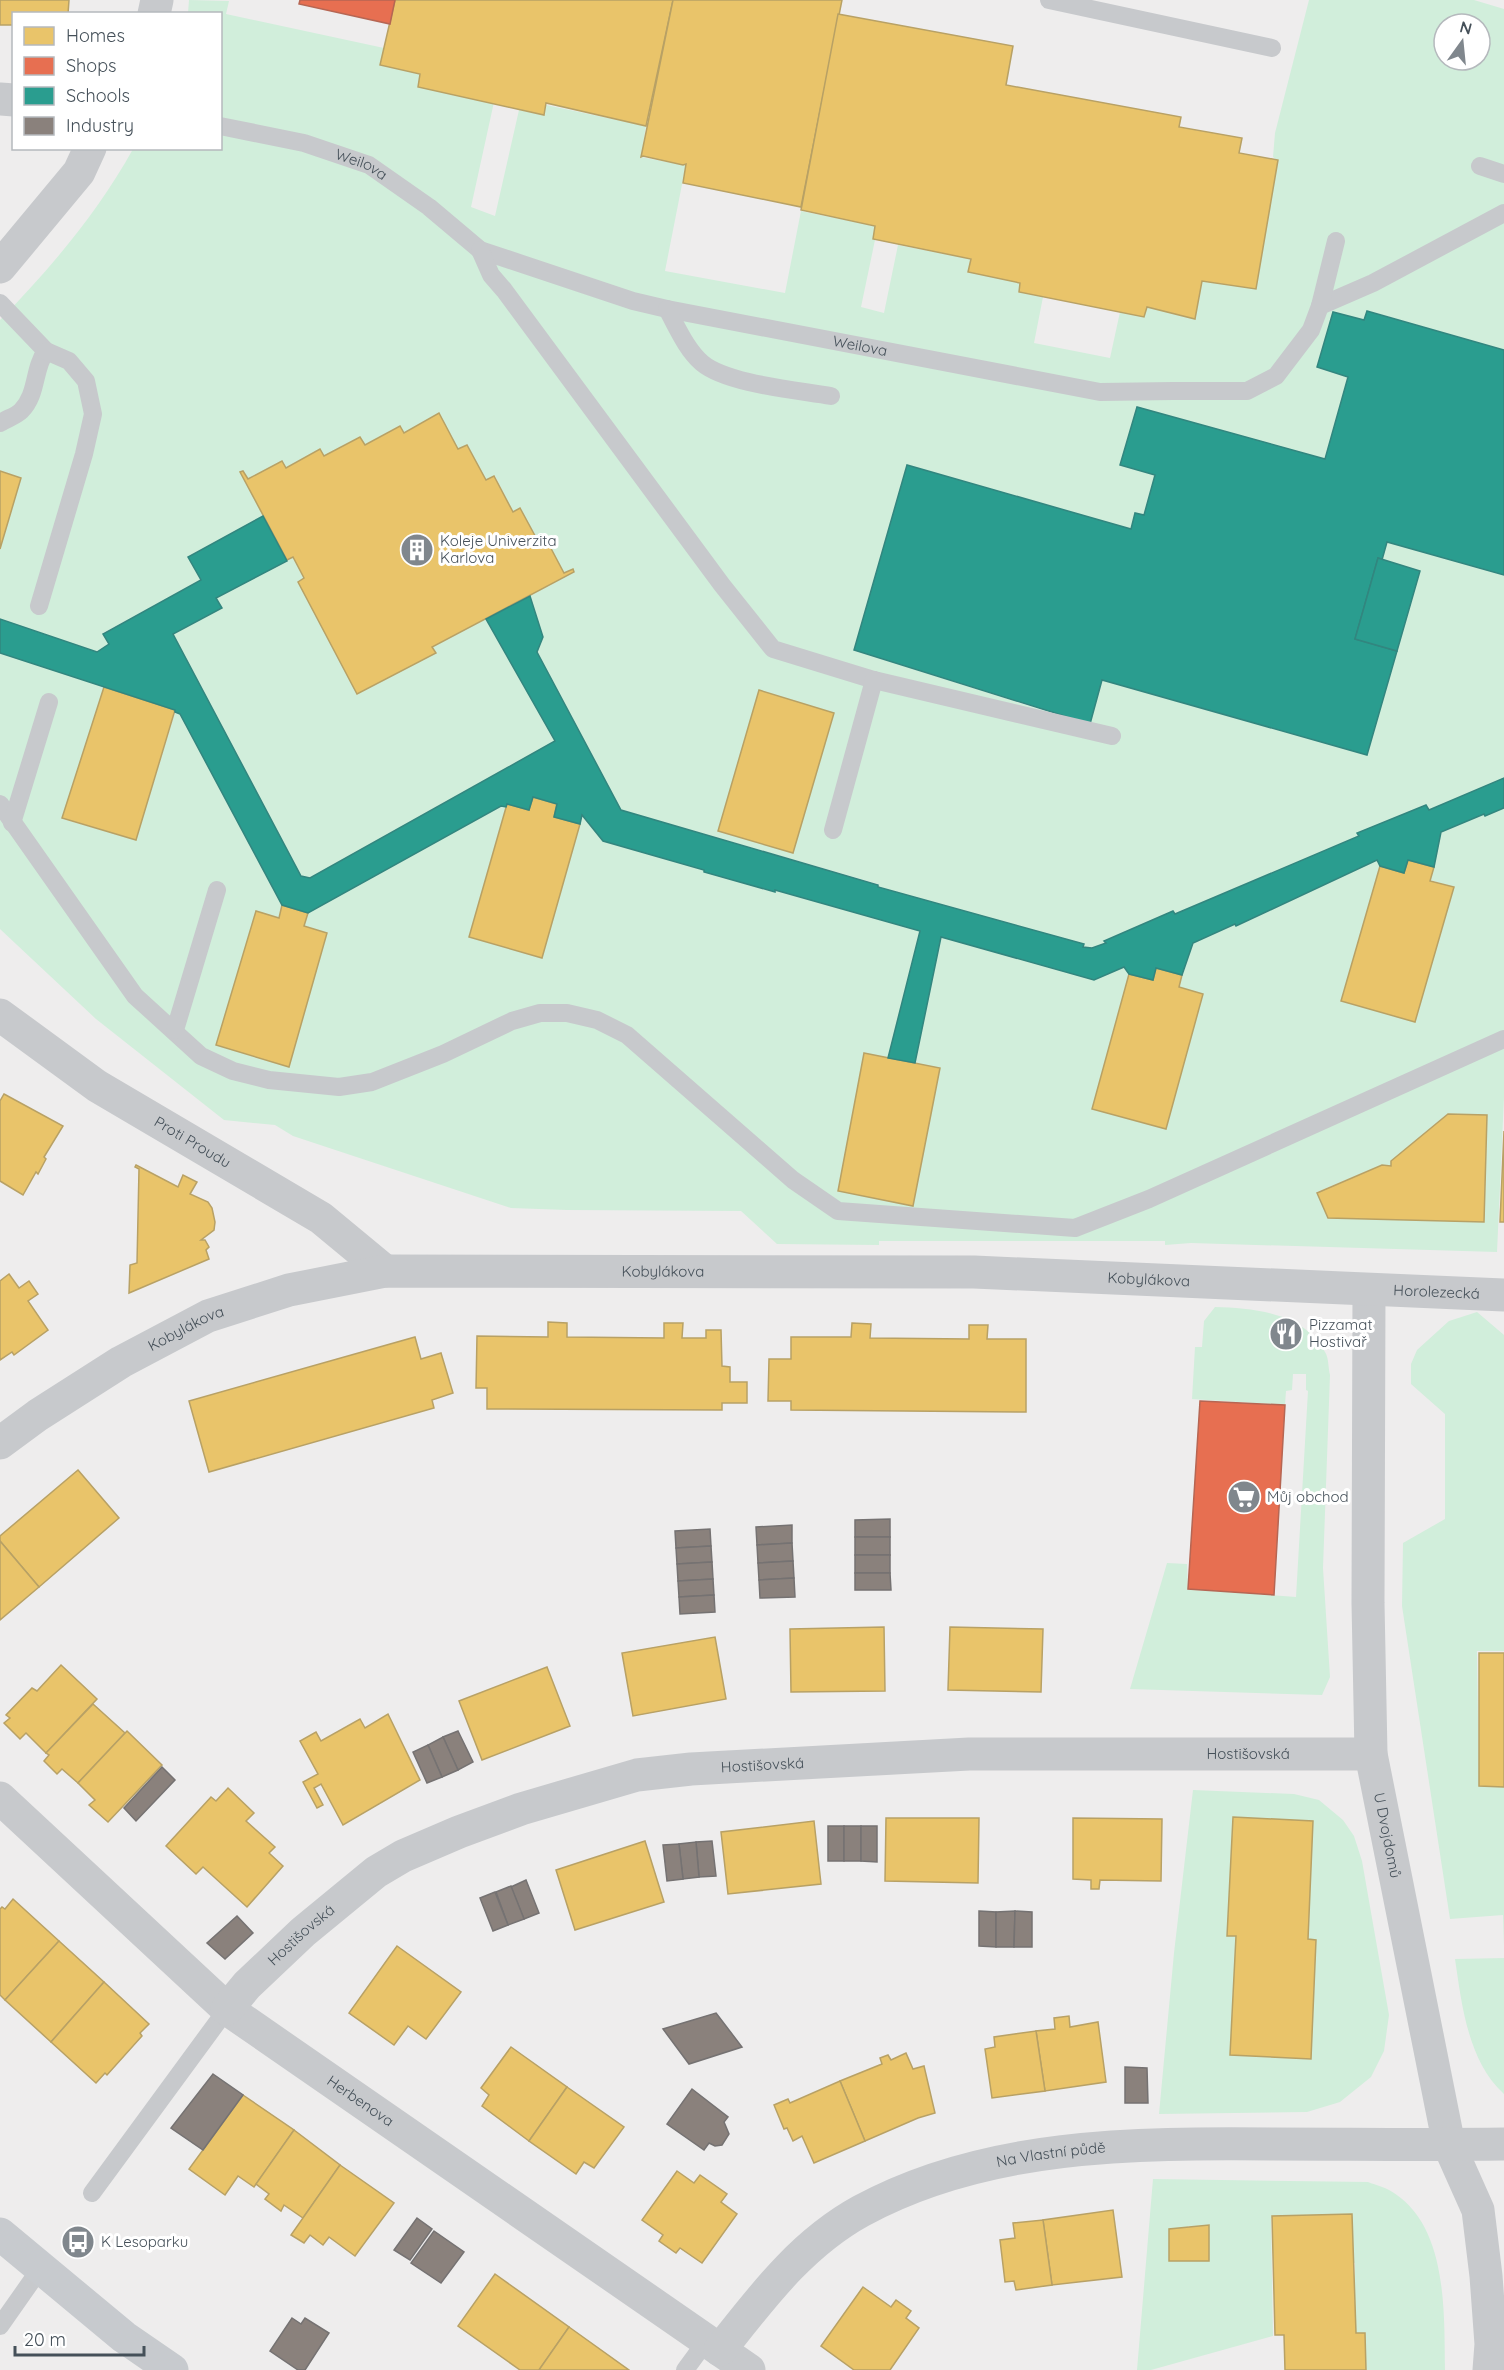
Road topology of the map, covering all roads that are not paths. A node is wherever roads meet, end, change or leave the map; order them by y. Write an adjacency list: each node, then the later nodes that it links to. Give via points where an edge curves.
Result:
1 (1049, 0): 2 (lane)
2 (1272, 48)
3 (222, 126): 9 (lane, Weilova, via 304,143 369,165)
4 (89, 150): 10 (street, via 79,172)
5 (1480, 166): 6 (lane)
6 (1504, 174)
7 (1504, 213): 12 (lane)
8 (1336, 241): 12 (lane)
9 (480, 249): 13 (lane, Weilova); 18 (lane, Weilova, via 491,276 773,649)
10 (0, 267)
11 (0, 303): 14 (lane)
12 (1320, 306): 13 (lane, Weilova, via 1311,330 1276,376 1247,391 1100,392)
13 (667, 309): 15 (lane, via 688,346 702,363 719,374)
14 (46, 351): 16 (lane, via 39,361 33,394 20,412); 17 (lane, via 69,361 86,381 93,414)
15 (831, 396)
16 (0, 423)
17 (39, 606)
18 (874, 680): 20 (lane, Weilova); 23 (lane)
19 (49, 702): 22 (lane)
20 (1112, 736)
21 (0, 804): 22 (lane)
22 (12, 823): 26 (lane, via 135,996)
23 (833, 830)
24 (217, 890): 26 (lane)
25 (0, 1014): 28 (street, Proti Proudu, via 97,1086 321,1218)
26 (175, 1030): 27 (lane, via 201,1056 233,1071 269,1080 339,1087 372,1082 512,1021 540,1013 567,1013 597,1020 627,1035 792,1180 838,1211 1075,1228 1149,1199)
27 (1504, 1039)
28 (376, 1273): 29 (street, Kobylákova, via 974,1272); 31 (street, Kobylákova, via 289,1290 208,1317 121,1362)
29 (1369, 1291): 30 (street, Horolezecká); 32 (street, U Dvojdomů)
30 (1504, 1296)
31 (0, 1443)
32 (1371, 1754): 34 (street, Hostišovská, via 969,1754 637,1775 500,1816 376,1872 303,1932); 35 (street, U Dvojdomů)
33 (0, 1798): 34 (street, Herbenova)
34 (227, 2009): 37 (lane); 41 (street, Herbenova)
35 (1449, 2145): 36 (street, Na Vlastní půdě); 41 (street, Na Vlastní půdě, via 1161,2144 1044,2154 968,2170 860,2211 799,2255); 45 (street, U Dvojdomů, via 1478,2210 1491,2344)
36 (1504, 2145)
37 (92, 2193)
38 (0, 2234): 39 (street)
39 (40, 2269): 40 (lane); 42 (street)
40 (0, 2326)
41 (713, 2345): 43 (lane); 44 (street, Herbenova)
42 (172, 2370)
43 (685, 2370)
44 (749, 2370)
45 (1489, 2370)

